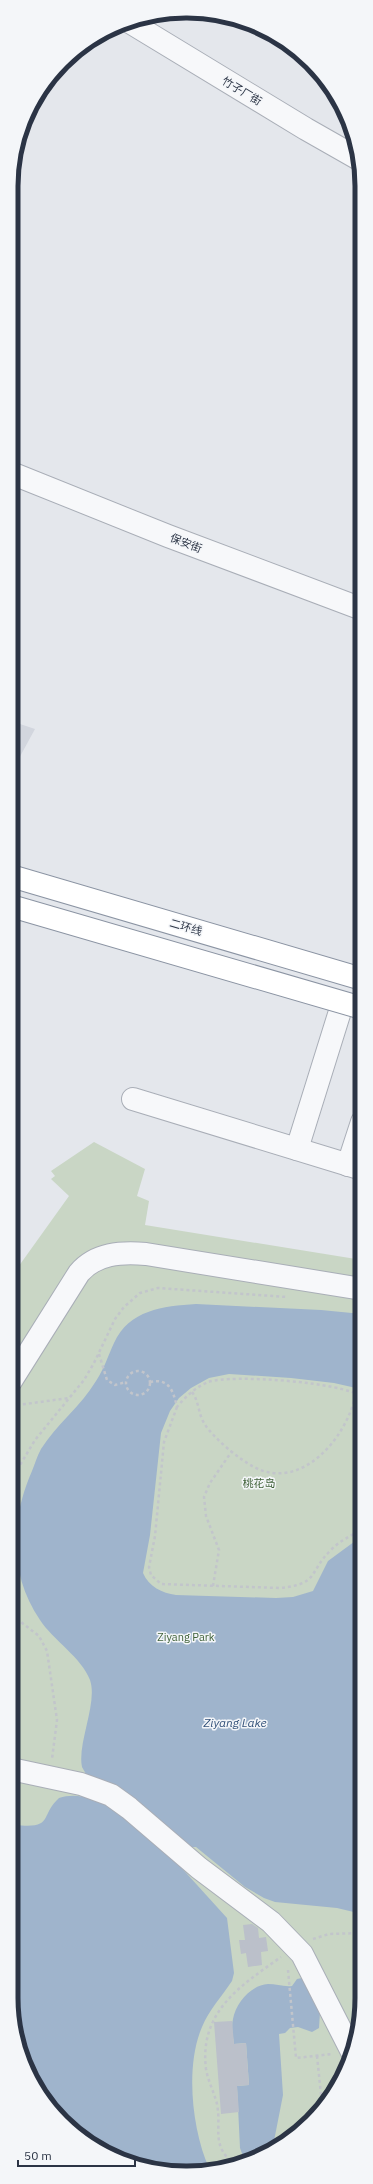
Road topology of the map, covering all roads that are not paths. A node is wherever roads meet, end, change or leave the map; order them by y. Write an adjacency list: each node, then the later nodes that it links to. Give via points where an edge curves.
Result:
1 (136, 26): 2 (street, 竹子厂街)
2 (352, 155)
3 (18, 476): 4 (street, 保安街)
4 (355, 606)
5 (18, 878): 7 (highway, 二环线, bridge)
6 (18, 907): 8 (highway, bridge)
7 (355, 977)
8 (352, 1010): 10 (street)
9 (133, 1099): 10 (street)
10 (303, 1151): 11 (street)
11 (355, 1167)
12 (355, 1288): 13 (street, via 146,1254 120,1253 102,1256 89,1263 79,1273)
13 (18, 1370)
14 (18, 1770): 15 (street, via 100,1790 119,1800 271,1922 297,1947 310,1967)
15 (344, 2052)

